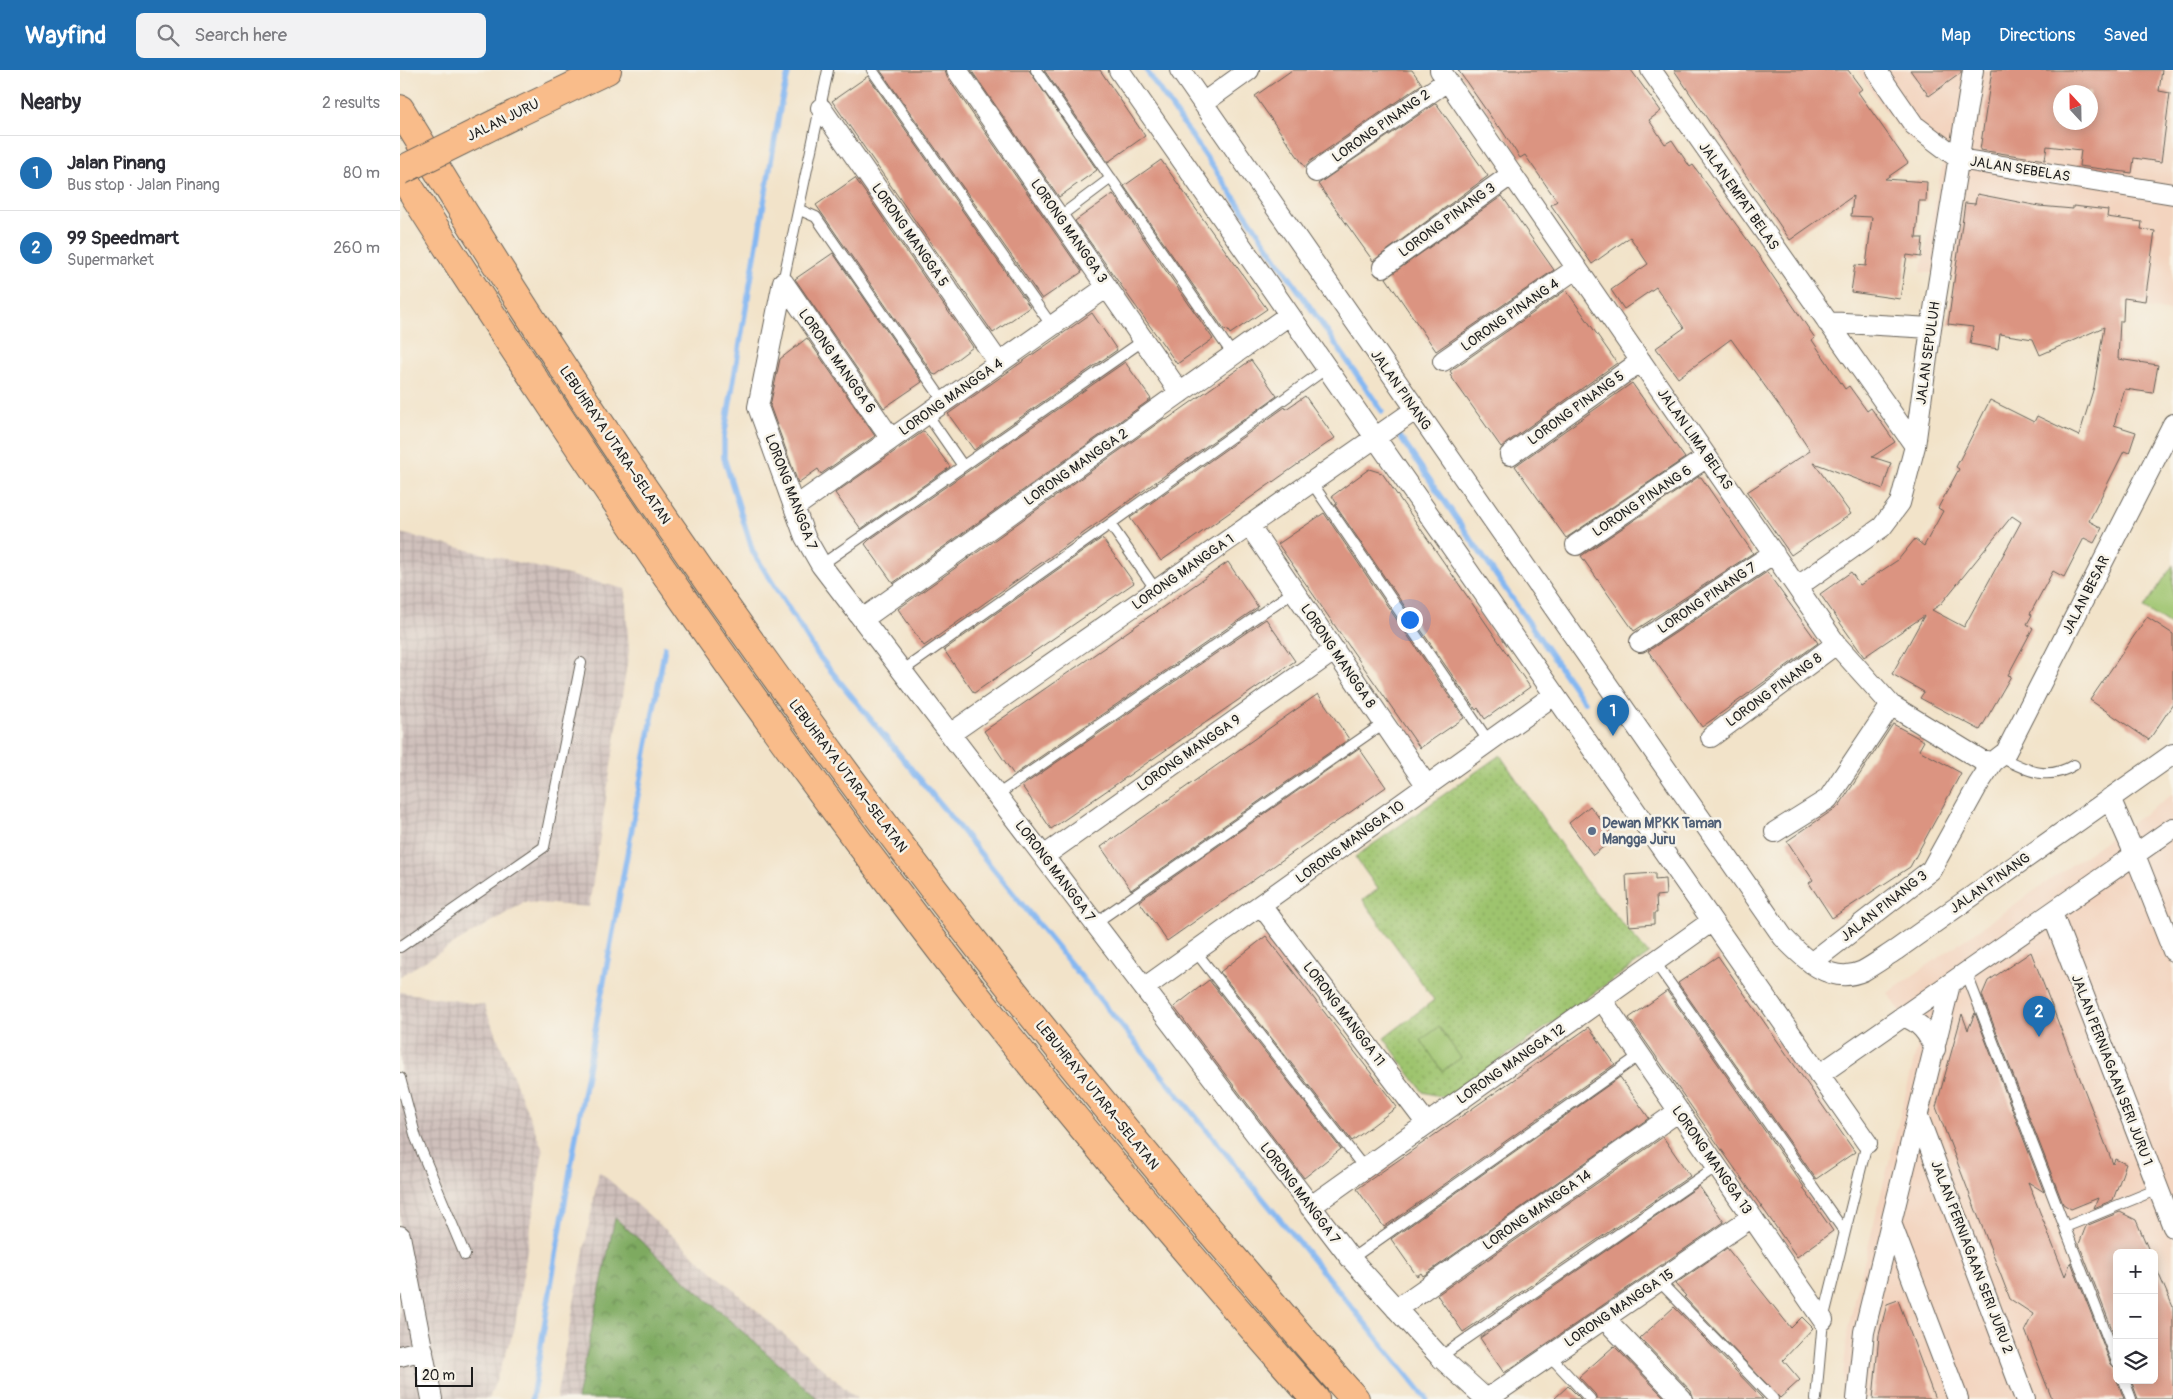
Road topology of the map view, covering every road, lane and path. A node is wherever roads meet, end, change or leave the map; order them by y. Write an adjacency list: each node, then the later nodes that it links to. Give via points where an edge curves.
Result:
1 (607, 70): 18 (main road, JALAN JURU, bridge)
2 (828, 70): 15 (lane)
3 (872, 70): 31 (lane)
4 (957, 70): 24 (street, LORONG MANGGA 3)
5 (1036, 70): 21 (lane)
6 (1119, 70): 29 (street)
7 (1180, 70): 14 (street, JALAN PINANG)
8 (1249, 70): 13 (street)
9 (1651, 70): 30 (street, JALAN EMPAT BELAS)
10 (1876, 70): 17 (street, JALAN SEBELAS, via 1914,125)
11 (1973, 70): 17 (street, JALAN SEPULUH)
12 (1444, 75): 19 (street, LORONG PINANG 2); 20 (street, JALAN LIMA BELAS)
13 (1224, 77): 14 (street)
14 (1203, 102): 41 (street, JALAN PINANG)
15 (821, 108): 23 (lane); 37 (street, LORONG MANGGA 5)
16 (400, 109): 128 (main road, LEBUHRAYA UTARA–SELATAN, via 628,466 788,696 1064,1056)
17 (1959, 159): 22 (street, JALAN SEBELAS); 32 (street, JALAN SEPULUH)
18 (400, 171): 127 (main road, via 606,487 828,802 1058,1097 1203,1272)
19 (1316, 172)
20 (1512, 174): 25 (street, LORONG PINANG 3); 26 (street, JALAN LIMA BELAS)
21 (1111, 178): 24 (lane); 34 (lane)
22 (2173, 194)
23 (800, 210): 27 (lane); 40 (lane, via 816,217)
24 (1059, 217): 28 (street, LORONG MANGGA 3)
25 (1383, 267)
26 (1577, 268): 35 (street, LORONG PINANG 4); 36 (street, JALAN LIMA BELAS)
27 (783, 282): 45 (street, LORONG MANGGA 6); 51 (street, LORONG MANGGA 7, via 758,407)
28 (1107, 287): 31 (street, LORONG MANGGA 4); 33 (street, LORONG MANGGA 3)
29 (1289, 315): 34 (street, LORONG MANGGA 2); 38 (street)
30 (1827, 322): 32 (street); 46 (street, JALAN EMPAT BELAS)
31 (1052, 326): 37 (street, LORONG MANGGA 4)
32 (1930, 328): 46 (street, JALAN SEPULUH)
33 (1144, 340): 39 (street, LORONG MANGGA 3); 49 (lane)
34 (1233, 355): 39 (street, LORONG MANGGA 2)
35 (1442, 361)
36 (1641, 361): 47 (street, LORONG PINANG 5); 48 (street, JALAN LIMA BELAS)
37 (1000, 363): 40 (street, LORONG MANGGA 4)
38 (1327, 368): 44 (street); 52 (lane)
39 (1180, 393): 60 (street, LORONG MANGGA 2)
40 (944, 402): 42 (street, LORONG MANGGA 4)
41 (1415, 410): 44 (street, LORONG MANGGA 1); 90 (street, JALAN PINANG, via 1783,937)
42 (926, 414): 45 (street, LORONG MANGGA 4); 49 (lane)
43 (2173, 424): 73 (street, JALAN BESAR, via 2006,752)
44 (1375, 437): 50 (street, LORONG MANGGA 1); 66 (street)
45 (891, 439): 51 (street, LORONG MANGGA 4)
46 (1915, 446): 57 (street, JALAN SEPULUH, via 1900,503 1882,527)
47 (1510, 455)
48 (1707, 457): 54 (street, LORONG PINANG 6); 55 (street, JALAN LIMA BELAS)
49 (963, 466): 56 (lane)
50 (1312, 483): 53 (street, LORONG MANGGA 1); 71 (lane)
51 (795, 507): 56 (street, LORONG MANGGA 7, via 805,537)
52 (1110, 524): 58 (lane); 65 (lane)
53 (1249, 525): 58 (street, LORONG MANGGA 1); 59 (street, LORONG MANGGA 8)
54 (1576, 545)
55 (1774, 553): 57 (street, JALAN LIMA BELAS); 61 (street, LORONG PINANG 7)
56 (821, 564): 60 (street, LORONG MANGGA 7)
57 (1797, 587): 62 (street, JALAN LIMA BELAS)
58 (1156, 590): 69 (street, LORONG MANGGA 1)
59 (1294, 590): 63 (street, LORONG MANGGA 8); 76 (lane)
60 (863, 619): 65 (street, LORONG MANGGA 7)
61 (1640, 642)
62 (1836, 644): 67 (street, JALAN LIMA BELAS); 70 (street, LORONG PINANG 8)
63 (1334, 650): 68 (street, LORONG MANGGA 8); 81 (street, LORONG MANGGA 9)
64 (582, 663): 86 (lane, via 544,847)
65 (902, 670): 69 (street, LORONG MANGGA 7)
66 (1554, 695): 71 (street, LORONG MANGGA 10); 84 (street)
67 (1891, 706): 73 (street, JALAN LIMA BELAS, via 1981,760); 79 (street, via 1828,799)
68 (1384, 723): 75 (street, LORONG MANGGA 8); 85 (lane)
69 (950, 734): 76 (street, LORONG MANGGA 7)
70 (1711, 736)
71 (1489, 742): 75 (street, LORONG MANGGA 10)
72 (2173, 754): 77 (street, JALAN PINANG)
73 (1997, 759): 74 (lane, via 2035,774 2064,771); 90 (street, JALAN PINANG 3, via 1931,870)
74 (2074, 765)
75 (1427, 786): 82 (street, LORONG MANGGA 10)
76 (997, 795): 81 (street, LORONG MANGGA 7)
77 (2110, 798): 80 (street); 90 (street, JALAN PINANG, via 1862,971 1833,975)
78 (2173, 828): 80 (street)
79 (1775, 832)
80 (2135, 855): 83 (street); 87 (street)
81 (1044, 856): 85 (street, LORONG MANGGA 7)
82 (1261, 905): 88 (street, LORONG MANGGA 10); 102 (street, LORONG MANGGA 11)
83 (2052, 913): 91 (street); 106 (street, JALAN PERNIAGAAN SERI JURU 1)
84 (1712, 921): 89 (street, LORONG MANGGA 12); 98 (street)
85 (1095, 923): 93 (street, LORONG MANGGA 7)
86 (400, 947)
87 (2173, 951)
88 (1196, 952): 93 (street, LORONG MANGGA 10); 105 (lane)
89 (1655, 962): 94 (street, LORONG MANGGA 12); 112 (lane)
90 (1811, 963)
91 (1966, 972): 92 (street); 110 (lane)
92 (1950, 984): 95 (street); 96 (street)
93 (1144, 988): 107 (street, LORONG MANGGA 7)
94 (1602, 1000): 97 (street, LORONG MANGGA 13); 102 (street, LORONG MANGGA 12)
95 (1903, 1016): 96 (street, via 1917,1022 1928,1033); 98 (street)
96 (1934, 1049): 101 (street)
97 (1640, 1055): 100 (street, LORONG MANGGA 13); 115 (lane)
98 (1819, 1075): 103 (street)
99 (400, 1078): 114 (lane, via 416,1138)
100 (1679, 1111): 104 (street, LORONG MANGGA 13); 117 (street, LORONG MANGGA 14)
101 (1918, 1116): 109 (street); 136 (street, JALAN PERNIAGAAN SERI JURU 2)
102 (1427, 1124): 105 (street, LORONG MANGGA 12)
103 (1867, 1143): 112 (lane)
104 (1717, 1166): 108 (street, LORONG MANGGA 13); 124 (lane)
105 (1365, 1168): 107 (street, LORONG MANGGA 12)
106 (2158, 1190): 110 (lane); 111 (street, JALAN PERNIAGAAN SERI JURU 1)
107 (1310, 1207): 115 (street, LORONG MANGGA 7)
108 (1752, 1217): 116 (street, LORONG MANGGA 15); 119 (street, LORONG MANGGA 13)
109 (1891, 1223): 134 (street, via 1864,1332); 135 (street)
110 (2065, 1227): 121 (lane)
111 (2173, 1227)
112 (1844, 1231): 119 (lane)
113 (400, 1236): 120 (street)
114 (465, 1255)
115 (1351, 1259): 117 (street, LORONG MANGGA 7)
116 (1658, 1281): 118 (street, LORONG MANGGA 15); 132 (lane)
117 (1396, 1309): 124 (street, LORONG MANGGA 7)
118 (1604, 1318): 123 (street, LORONG MANGGA 15); 131 (street)
119 (1823, 1320): 133 (lane)
120 (423, 1350): 122 (street); 126 (street)
121 (2113, 1352)
122 (400, 1356)
123 (1550, 1356): 129 (street, LORONG MANGGA 15); 130 (lane)
124 (1440, 1357): 129 (street, LORONG MANGGA 7)
125 (2125, 1384): 137 (lane)
126 (432, 1399)
127 (1315, 1399)
128 (1355, 1399)
129 (1487, 1399)
130 (1590, 1399)
131 (1682, 1399)
132 (1773, 1399)
133 (1816, 1399)
134 (1857, 1399)
135 (1958, 1399)
136 (2026, 1399)
137 (2131, 1399)

